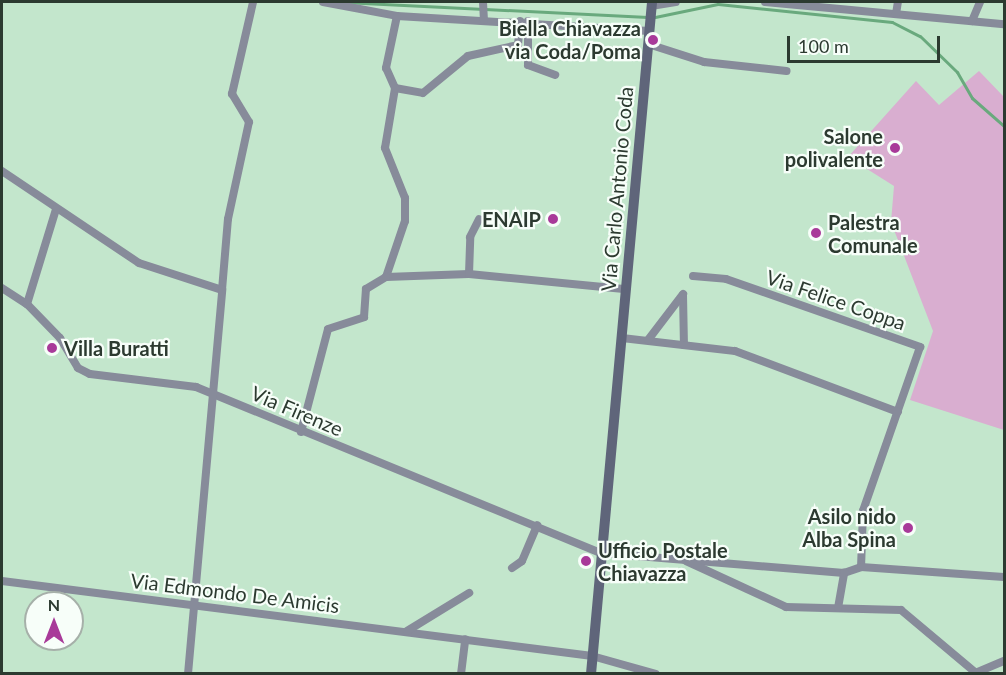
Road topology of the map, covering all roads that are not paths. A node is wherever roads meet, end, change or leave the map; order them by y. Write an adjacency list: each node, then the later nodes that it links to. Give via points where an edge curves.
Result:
1 (253, 2): 28 (street, via 232,94 249,122 228,219)
2 (323, 2): 10 (street)
3 (483, 2): 11 (street)
4 (675, 2): 8 (street)
5 (765, 2): 9 (street)
6 (898, 2): 9 (street)
7 (980, 2): 13 (street)
8 (652, 4): 15 (street, Via Carlo Antonio Coda)
9 (896, 14): 13 (street)
10 (397, 16): 11 (street); 19 (street, via 386,68)
11 (484, 20): 12 (street)
12 (524, 21): 15 (street); 18 (street, via 528,66); 19 (street, via 518,45 468,56 423,93)
13 (972, 21): 14 (street)
14 (1005, 24)
15 (649, 31): 16 (street, Via Carlo Antonio Coda)
16 (648, 44): 17 (street, via 704,62); 27 (street, Via Carlo Antonio Coda)
17 (787, 71)
18 (555, 75)
19 (395, 88): 25 (street, via 385,148 405,198 405,221)
20 (2, 171): 21 (street)
21 (56, 209): 28 (street, via 139,263); 29 (street)
22 (479, 219): 23 (street, via 470,237)
23 (469, 274): 25 (street); 27 (street)
24 (693, 276): 34 (street, Via Felice Coppa, via 726,279 920,347)
25 (386, 277): 35 (street, via 366,289 364,316 328,329)
26 (2, 288): 29 (street, Via Firenze)
27 (626, 289): 30 (street, Via Carlo Antonio Coda)
28 (222, 290): 33 (street)
29 (27, 304): 33 (street, Via Firenze, via 60,338 78,368 184,384)
30 (622, 338): 31 (street); 37 (street, Via Carlo Antonio Coda)
31 (648, 340): 32 (street); 32 (street, via 683,294)
32 (684, 345): 34 (street, via 735,351)
33 (217, 395): 35 (street, Via Firenze); 45 (street)
34 (898, 412): 39 (street, Via Felice Coppa, via 863,511)
35 (301, 432): 36 (street, Via Firenze)
36 (537, 525): 37 (street, Via Firenze); 40 (street, via 522,561)
37 (601, 553): 38 (street); 49 (street, Via Carlo Antonio Coda)
38 (684, 560): 41 (street); 46 (street, via 786,608)
39 (861, 567): 41 (street); 42 (street)
40 (512, 568)
41 (844, 573): 46 (street)
42 (1005, 577)
43 (2, 581): 45 (street, Via Edmondo De Amicis)
44 (469, 593): 47 (street)
45 (193, 604): 47 (street, Via Edmondo De Amicis); 52 (street)
46 (838, 608): 51 (street, via 901,610)
47 (406, 631): 48 (street, Via Edmondo De Amicis)
48 (465, 639): 49 (street, Via Edmondo De Amicis); 53 (street)
49 (592, 656): 54 (street, Via Carlo Antonio Coda); 55 (street, Via Edmondo De Amicis)
50 (1005, 661): 51 (street)
51 (975, 673)
52 (188, 674)
53 (461, 674)
54 (591, 674)
55 (656, 674)

